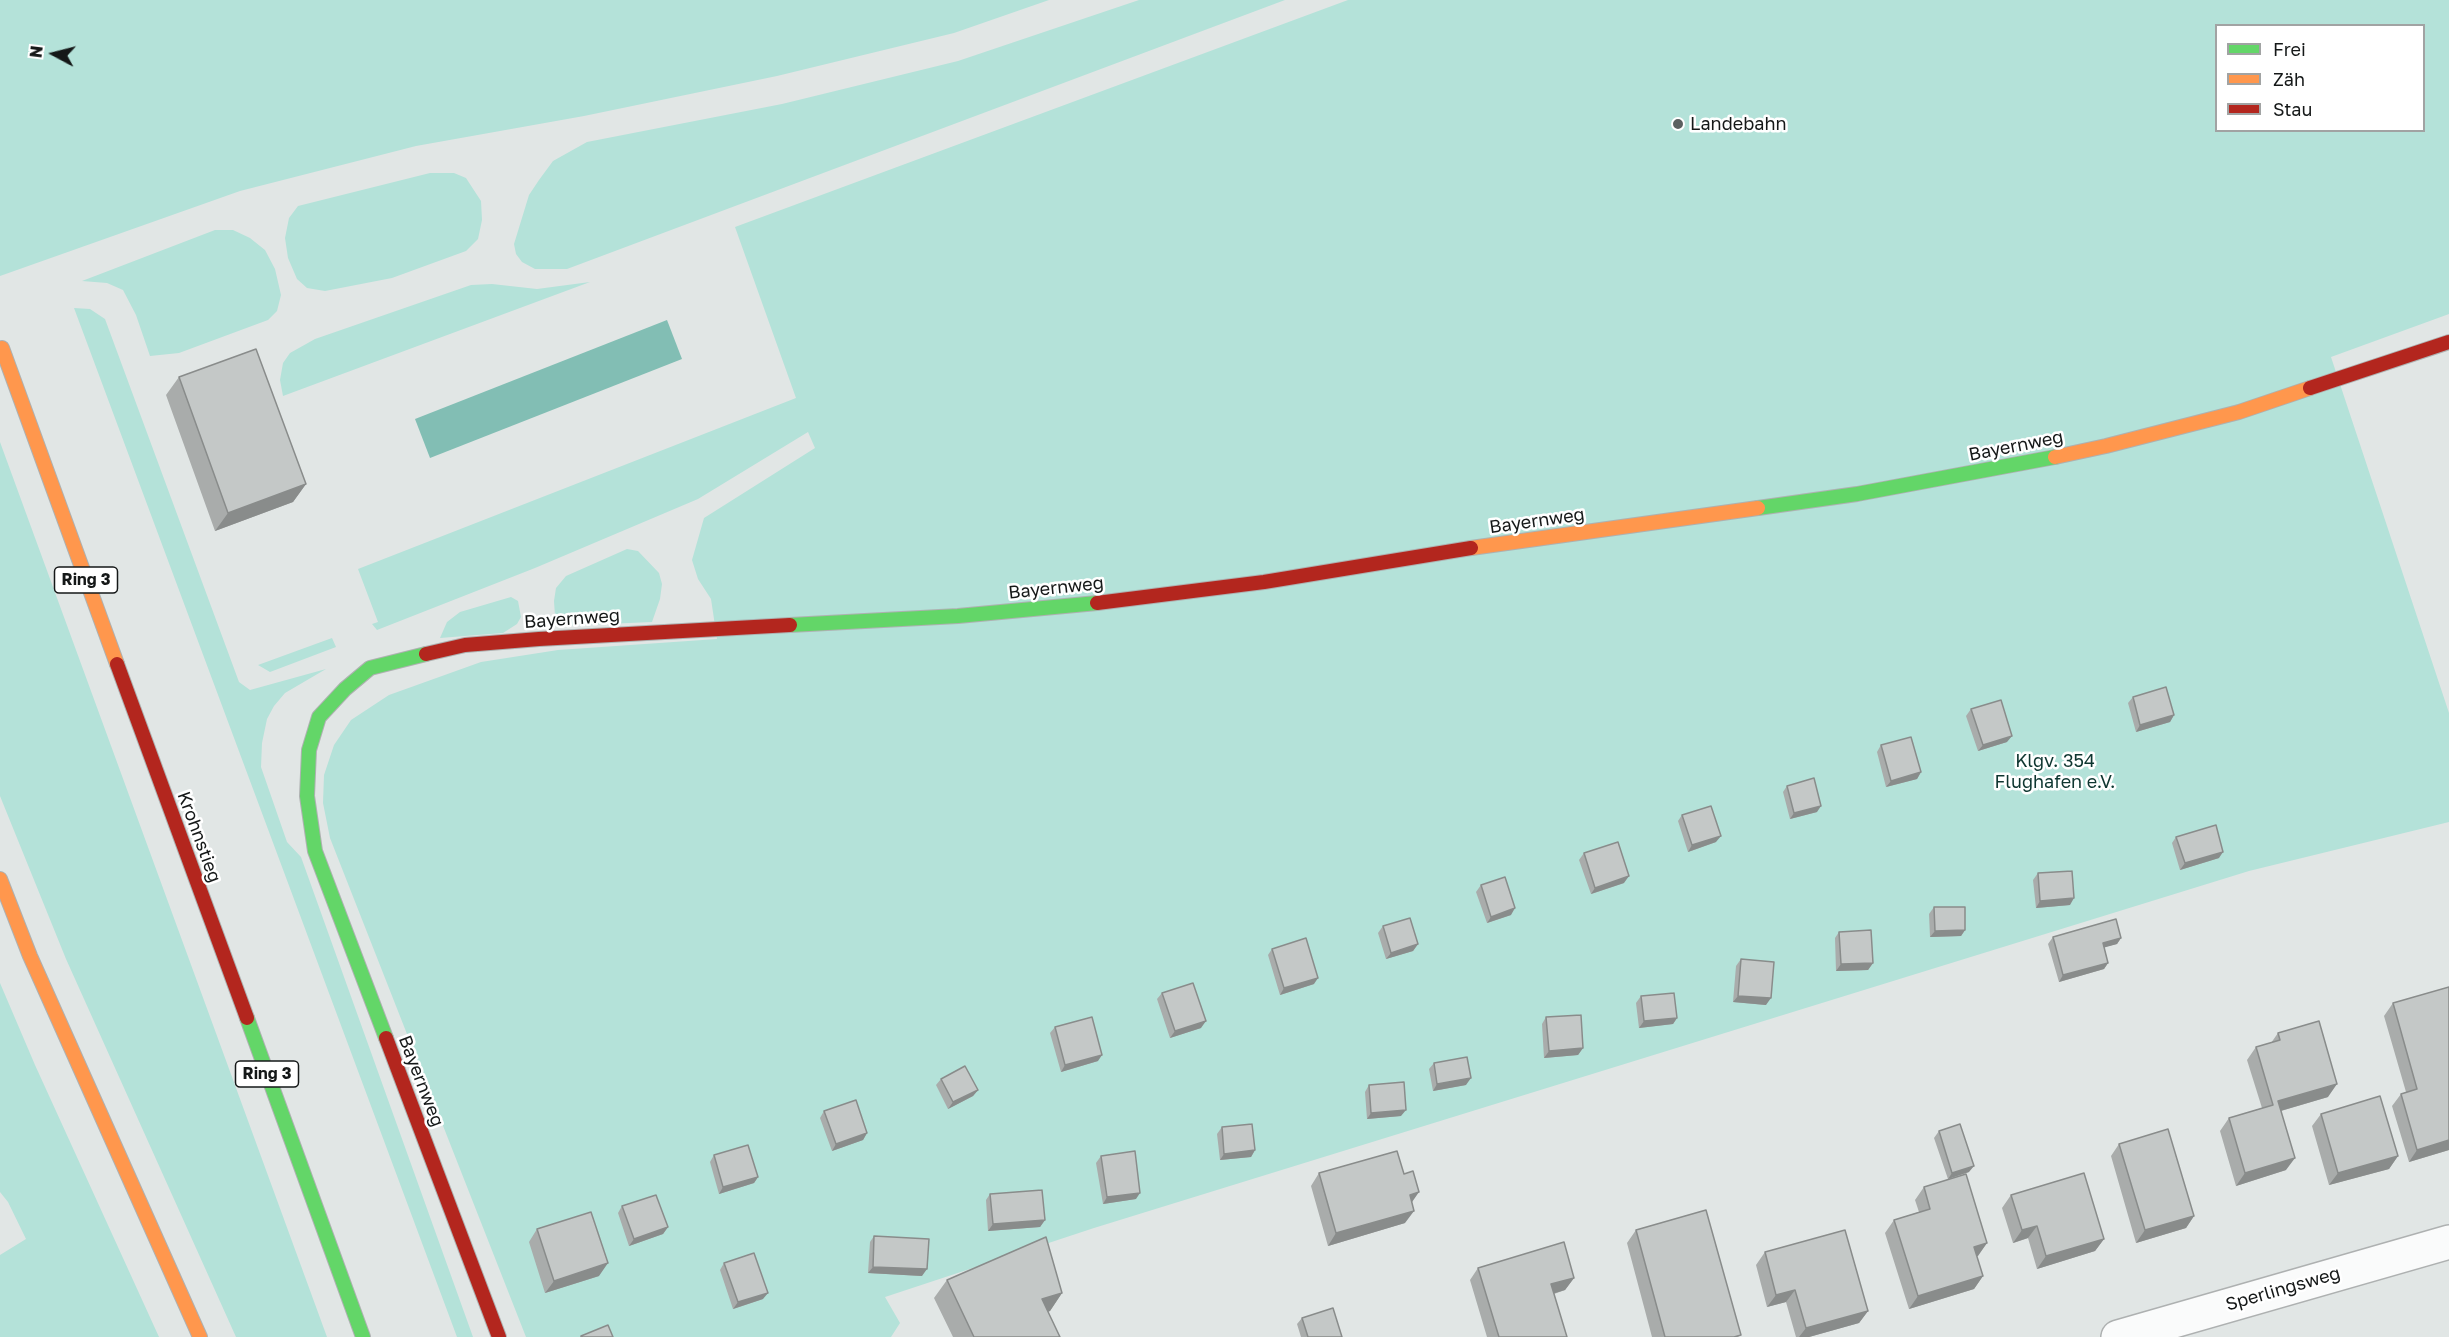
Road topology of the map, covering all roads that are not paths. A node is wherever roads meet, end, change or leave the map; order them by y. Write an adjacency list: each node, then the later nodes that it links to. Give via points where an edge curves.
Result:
1 (2449, 342): 7 (main road, Bayernweg, via 2239,412 2106,447 1857,494 1105,602 957,616 465,645 370,668 319,717 309,750 308,796 315,850)
2 (2, 348): 6 (main road, Krohnstieg / Ring 3)
3 (0, 879): 5 (main road, via 77,1064)
4 (2449, 1242): 8 (street, Sperlingsweg)
5 (200, 1337)
6 (363, 1337)
7 (499, 1337)
8 (2118, 1337)

